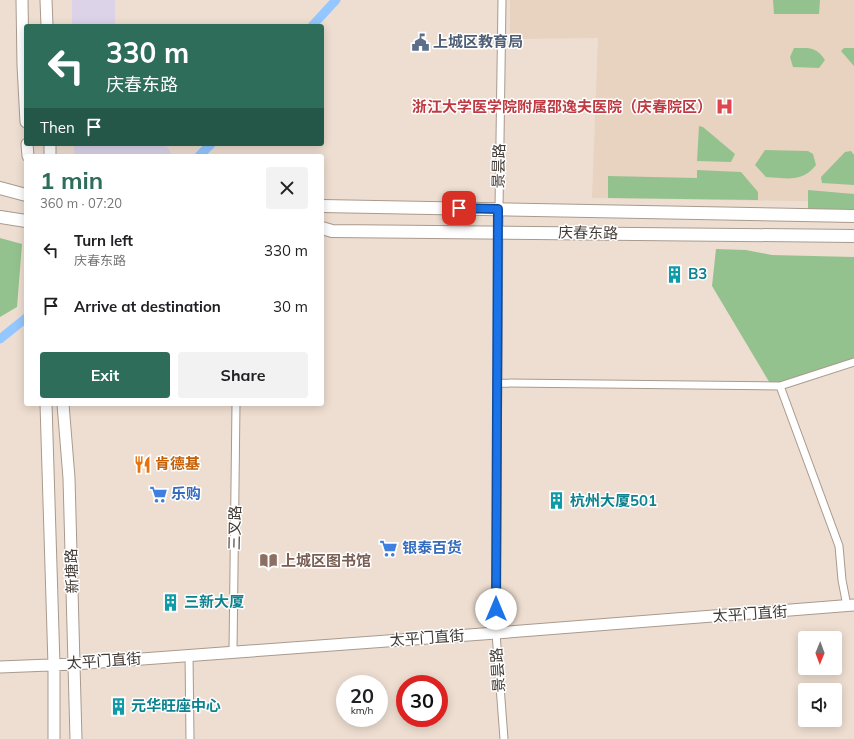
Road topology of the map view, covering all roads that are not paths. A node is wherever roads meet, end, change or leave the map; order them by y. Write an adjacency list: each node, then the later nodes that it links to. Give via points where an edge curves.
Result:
1 (22, 0): 5 (street)
2 (46, 0): 4 (street)
3 (502, 0): 9 (street, 景昙路)
4 (47, 24)
5 (24, 84)
6 (0, 188): 7 (main road)
7 (24, 194)
8 (324, 206): 9 (main road, 庆春东路)
9 (498, 209): 10 (main road, 庆春东路); 14 (street, 景昙路)
10 (854, 216)
11 (0, 217): 12 (main road)
12 (24, 221)
13 (324, 228): 14 (main road, 庆春东路)
14 (499, 232): 15 (main road, 庆春东路); 17 (street, 景昙路)
15 (854, 236)
16 (854, 362): 18 (street)
17 (498, 383): 18 (street); 23 (street, 景昙路)
18 (780, 386): 22 (street, via 838,546 842,580)
19 (46, 406): 26 (street, 新塘路)
20 (62, 406): 27 (street, 新塘路, via 69,478)
21 (236, 406): 24 (street, 三叉路)
22 (851, 606): 23 (street, 太平门直街)
23 (496, 633): 24 (street, 太平门直街); 32 (street, 景昙路)
24 (233, 651): 25 (street, 太平门直街)
25 (189, 654): 27 (street, 太平门直街); 31 (street)
26 (54, 664): 27 (street, 太平门直街); 28 (street, 太平门直街); 29 (street, 新塘路)
27 (74, 664): 30 (street, 新塘路)
28 (0, 667)
29 (54, 739)
30 (76, 739)
31 (190, 739)
32 (504, 739)

